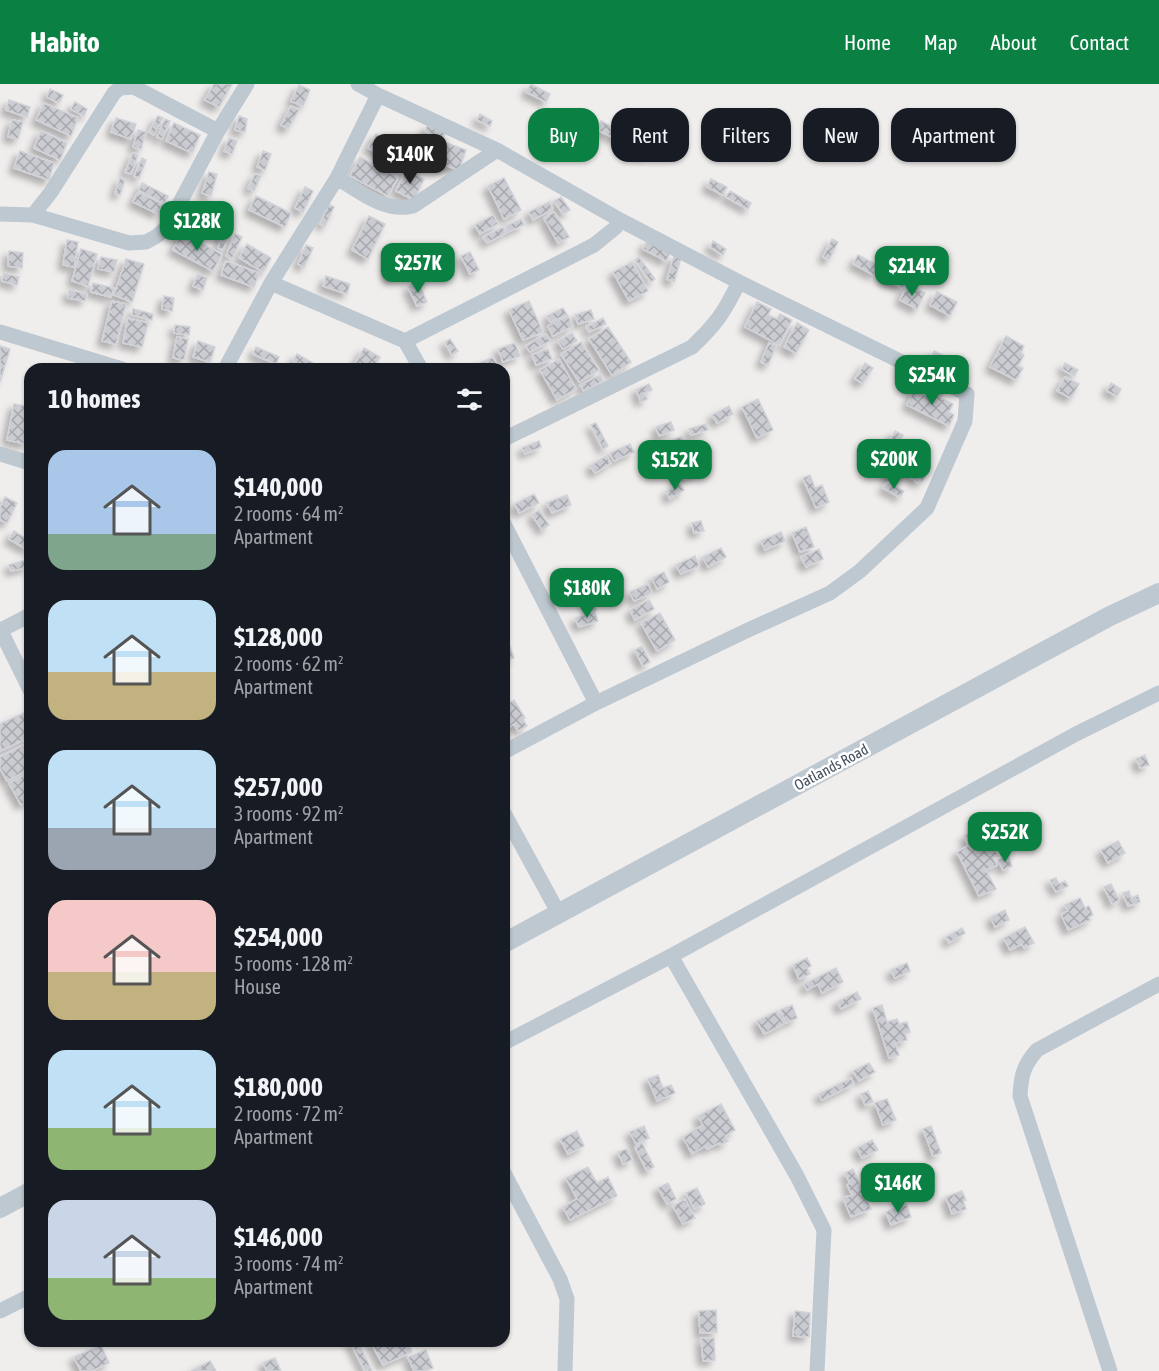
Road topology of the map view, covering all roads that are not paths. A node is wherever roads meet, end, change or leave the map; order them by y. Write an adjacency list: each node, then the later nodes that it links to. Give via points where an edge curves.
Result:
1 (247, 84): 4 (street)
2 (358, 84): 3 (street)
3 (378, 95): 5 (street); 6 (street)
4 (218, 131): 8 (street, via 167,227 146,242 129,243); 8 (street, via 134,87 120,88)
5 (497, 150): 6 (street, via 413,206 402,208 386,207); 9 (street)
6 (337, 178): 11 (street)
7 (0, 214): 8 (street)
8 (33, 215)
9 (620, 220): 10 (street); 13 (street, via 594,245)
10 (739, 282): 17 (street, via 720,318 692,347); 26 (street, via 967,394 965,421 927,508 860,571 830,593)
11 (271, 283): 13 (street); 15 (street)
12 (0, 332): 14 (street)
13 (405, 341): 16 (street)
14 (103, 363)
15 (228, 363)
16 (418, 363)
17 (510, 436)
18 (0, 454): 19 (street)
19 (24, 462)
20 (510, 536): 26 (street)
21 (1159, 593): 29 (street, Oatlands Road)
22 (24, 618): 23 (street)
23 (0, 629): 24 (street)
24 (24, 678)
25 (1159, 693): 31 (street, via 1076,734)
26 (596, 703): 27 (street)
27 (510, 749)
28 (510, 824): 29 (street)
29 (558, 912): 30 (street, Oatlands Road)
30 (510, 940)
31 (671, 956): 33 (street); 40 (street, via 824,1230)
32 (1159, 984): 41 (street, via 1037,1050 1021,1076 1020,1096)
33 (510, 1041)
34 (510, 1184): 39 (street, via 567,1299)
35 (24, 1195): 36 (street)
36 (0, 1208)
37 (24, 1299): 38 (street)
38 (0, 1311)
39 (565, 1371)
40 (817, 1371)
41 (1110, 1371)

